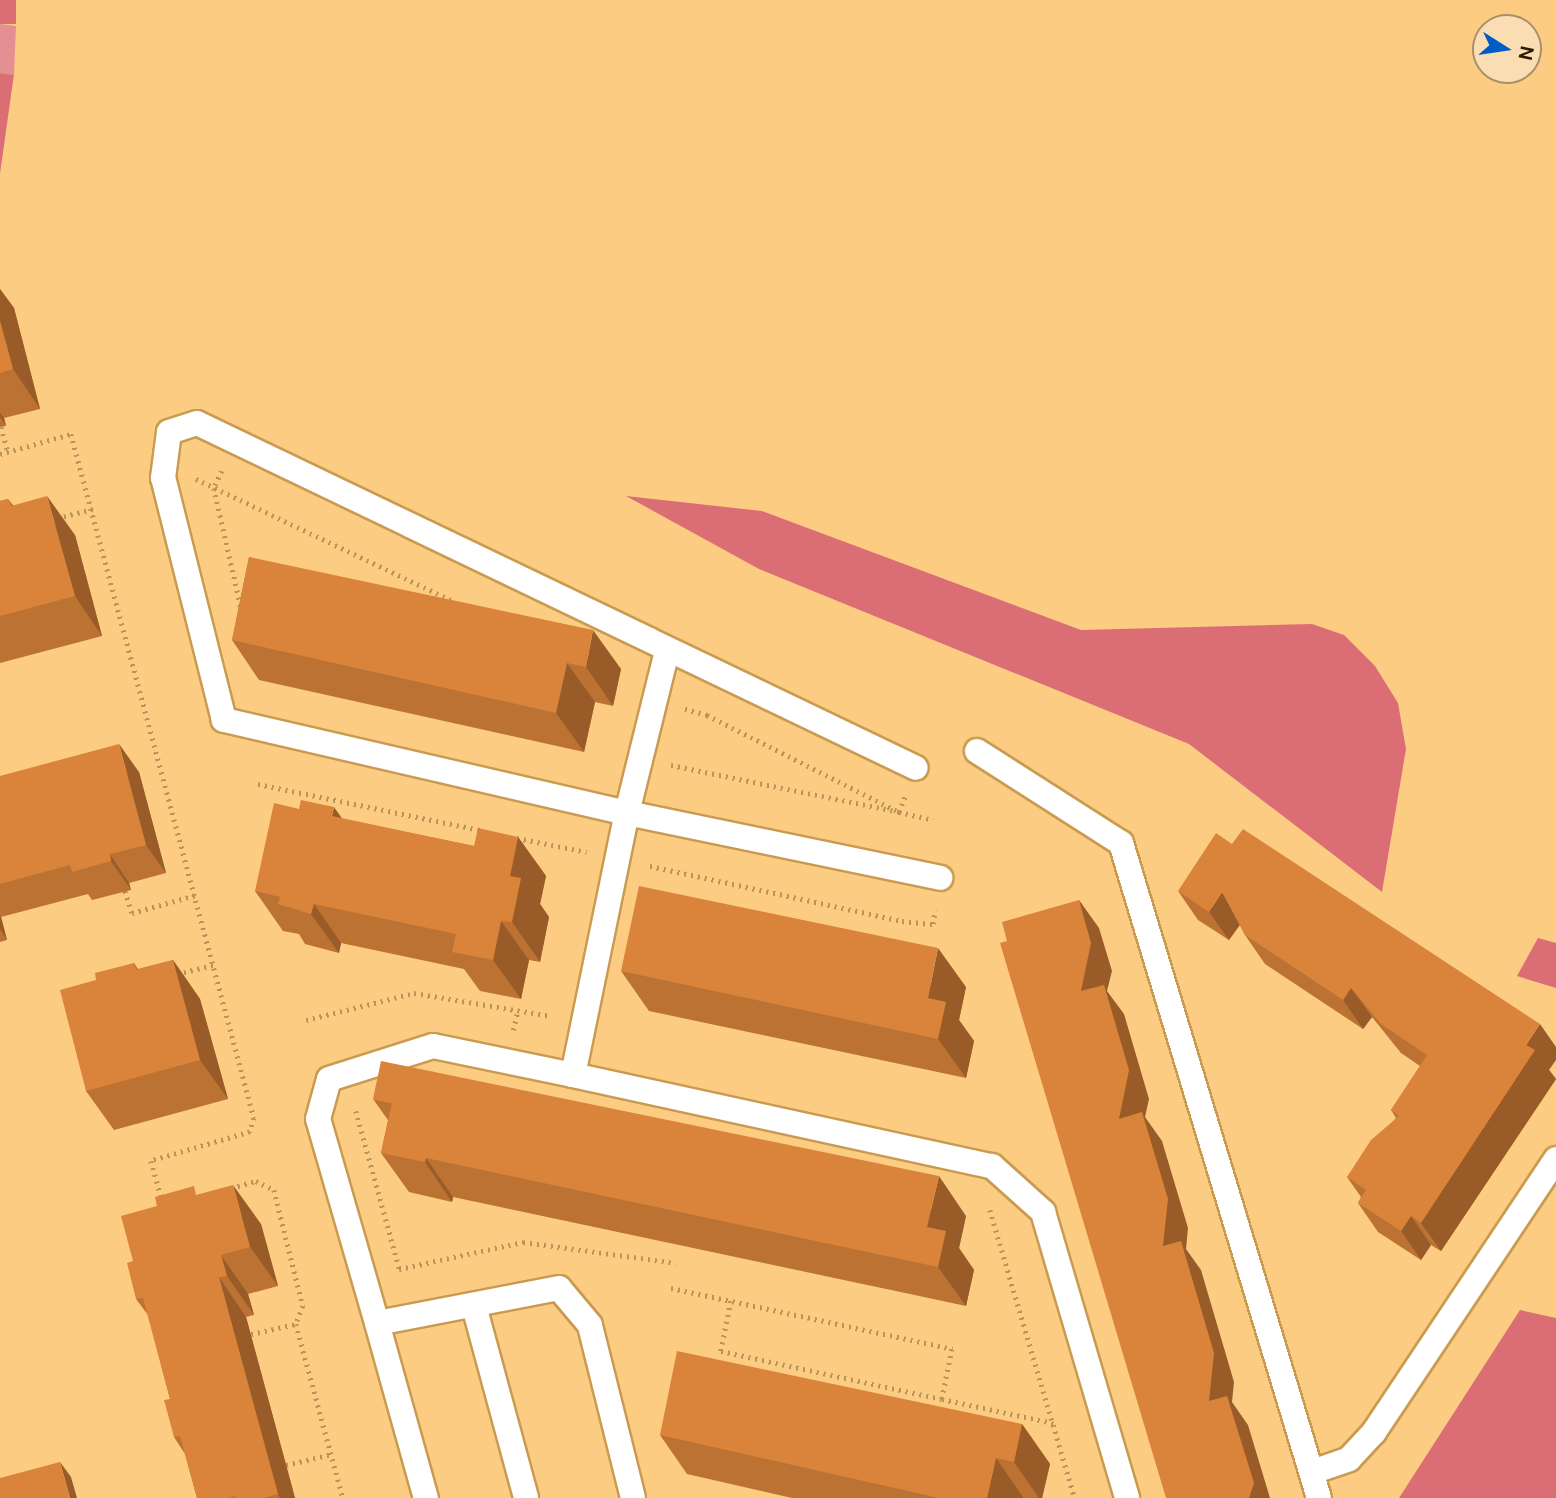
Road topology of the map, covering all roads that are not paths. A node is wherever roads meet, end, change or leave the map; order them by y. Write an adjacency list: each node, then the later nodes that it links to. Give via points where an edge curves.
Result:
1 (667, 651): 3 (lane); 4 (lane); 4 (lane, via 197,423 169,432 163,478 224,720)
2 (977, 751): 10 (lane, via 1121,843)
3 (916, 768)
4 (627, 813): 5 (lane); 6 (lane)
5 (940, 878)
6 (572, 1075): 9 (lane, via 433,1046 329,1079 318,1119); 14 (lane, via 992,1166 1043,1212)
7 (1556, 1159): 10 (lane, via 1374,1432 1349,1459)
8 (474, 1306): 9 (lane); 12 (lane); 13 (lane, via 559,1288 590,1325)
9 (377, 1323): 11 (lane)
10 (1312, 1472): 15 (lane)
11 (426, 1498)
12 (526, 1498)
13 (633, 1498)
14 (1127, 1498)
15 (1319, 1498)

